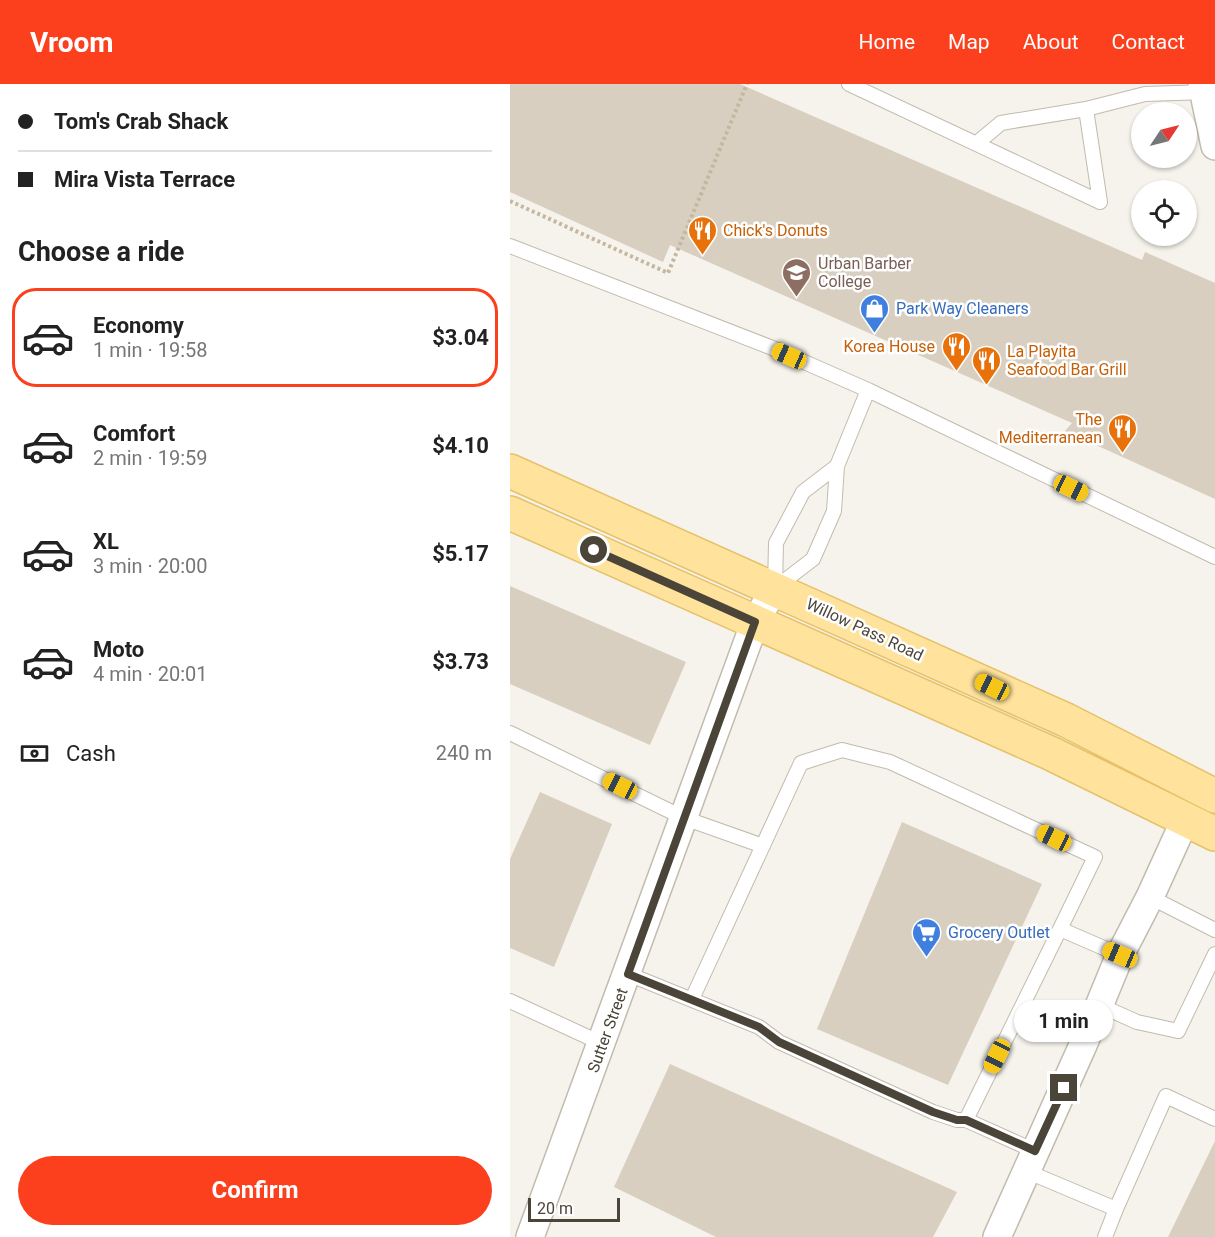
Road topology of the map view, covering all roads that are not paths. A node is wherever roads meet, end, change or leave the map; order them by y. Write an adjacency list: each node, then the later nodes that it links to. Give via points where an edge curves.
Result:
1 (849, 84): 4 (lane)
2 (1207, 89): 3 (lane, via 1145,94); 5 (street)
3 (1086, 109): 4 (lane, via 1001,123); 4 (lane, via 1100,202)
4 (977, 144)
5 (1215, 146)
6 (510, 246): 7 (lane, via 770,347)
7 (868, 390): 8 (lane); 11 (lane)
8 (837, 466): 12 (lane, via 834,511 813,559); 12 (lane, via 803,492 776,543)
9 (510, 471): 12 (main road, Willow Pass Road)
10 (510, 513): 13 (main road)
11 (1215, 556)
12 (775, 588): 13 (street, Sutter Street); 15 (main road, Willow Pass Road, via 1066,720)
13 (755, 622): 16 (main road, via 1050,753); 17 (street, Sutter Street)
14 (510, 733): 17 (lane)
15 (1211, 794): 16 (street)
16 (1148, 803): 18 (main road)
17 (684, 818): 20 (lane); 26 (street, Sutter Street)
18 (1185, 820): 19 (main road); 21 (street)
19 (1215, 834)
20 (762, 846): 22 (lane, via 801,763 842,750 890,762 1095,857); 27 (lane)
21 (1150, 897): 23 (lane); 25 (street)
22 (1060, 929): 25 (lane); 32 (lane)
23 (1215, 930)
24 (1215, 954): 29 (lane, via 1178,1031 1137,1022)
25 (1120, 955): 29 (street)
26 (628, 974): 27 (lane); 30 (street, Sutter Street)
27 (692, 999): 32 (lane, via 759,1027 779,1042 933,1112)
28 (510, 1001): 30 (lane)
29 (1099, 1005): 33 (street)
30 (603, 1044): 35 (street, Sutter Street)
31 (1215, 1119): 34 (lane, via 1166,1096)
32 (966, 1120): 33 (lane)
33 (1031, 1161): 34 (lane); 36 (street)
34 (1116, 1209): 37 (lane)
35 (530, 1237)
36 (997, 1237)
37 (1105, 1237)

